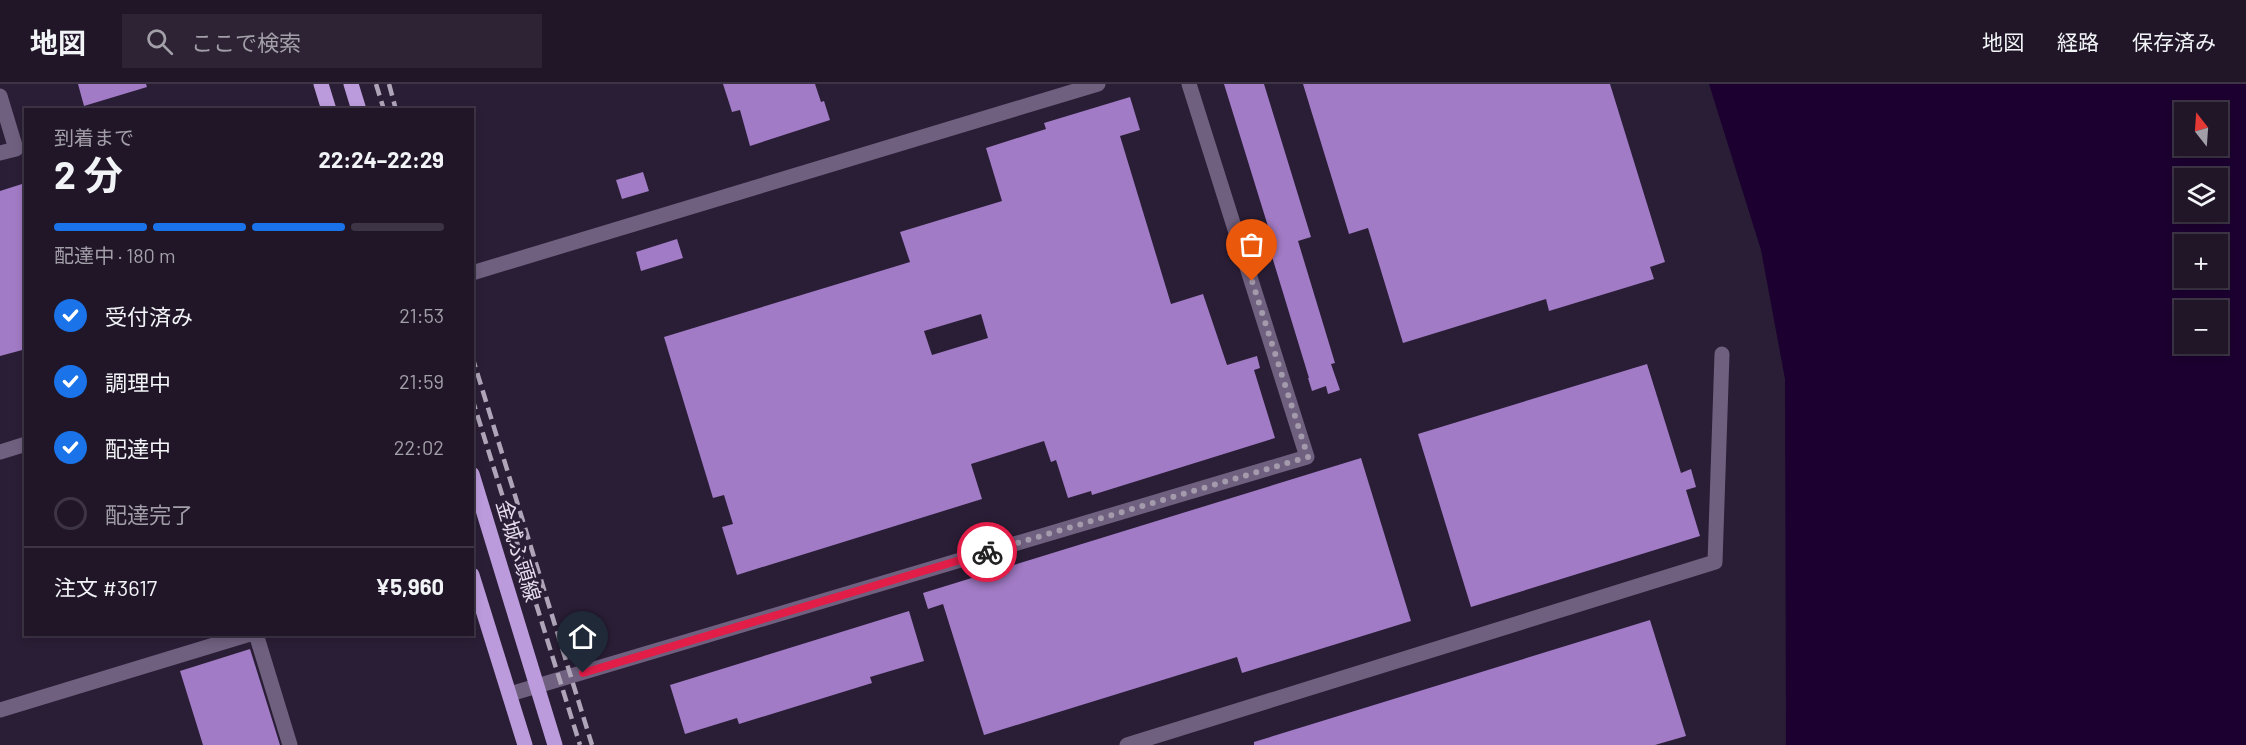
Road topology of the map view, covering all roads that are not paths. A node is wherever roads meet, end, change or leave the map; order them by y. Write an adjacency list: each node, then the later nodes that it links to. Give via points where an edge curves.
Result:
1 (321, 84): 6 (main road)
2 (351, 84): 7 (main road)
3 (1098, 84): 9 (street)
4 (1189, 84): 17 (street, via 1308,457)
5 (0, 96): 8 (street, via 16,148)
6 (328, 108)
7 (358, 108)
8 (0, 153)
9 (474, 272)
10 (1722, 354): 23 (street, via 1715,562)
11 (24, 445): 12 (street)
12 (0, 452)
13 (474, 480): 17 (main road, 金城ふ頭線)
14 (474, 581): 18 (main road)
15 (243, 636): 19 (street)
16 (257, 636): 20 (street)
17 (538, 687): 18 (street); 22 (main road, 金城ふ頭線)
18 (510, 694): 21 (main road)
19 (0, 710)
20 (290, 745)
21 (525, 745)
22 (555, 745)
23 (1127, 745)

